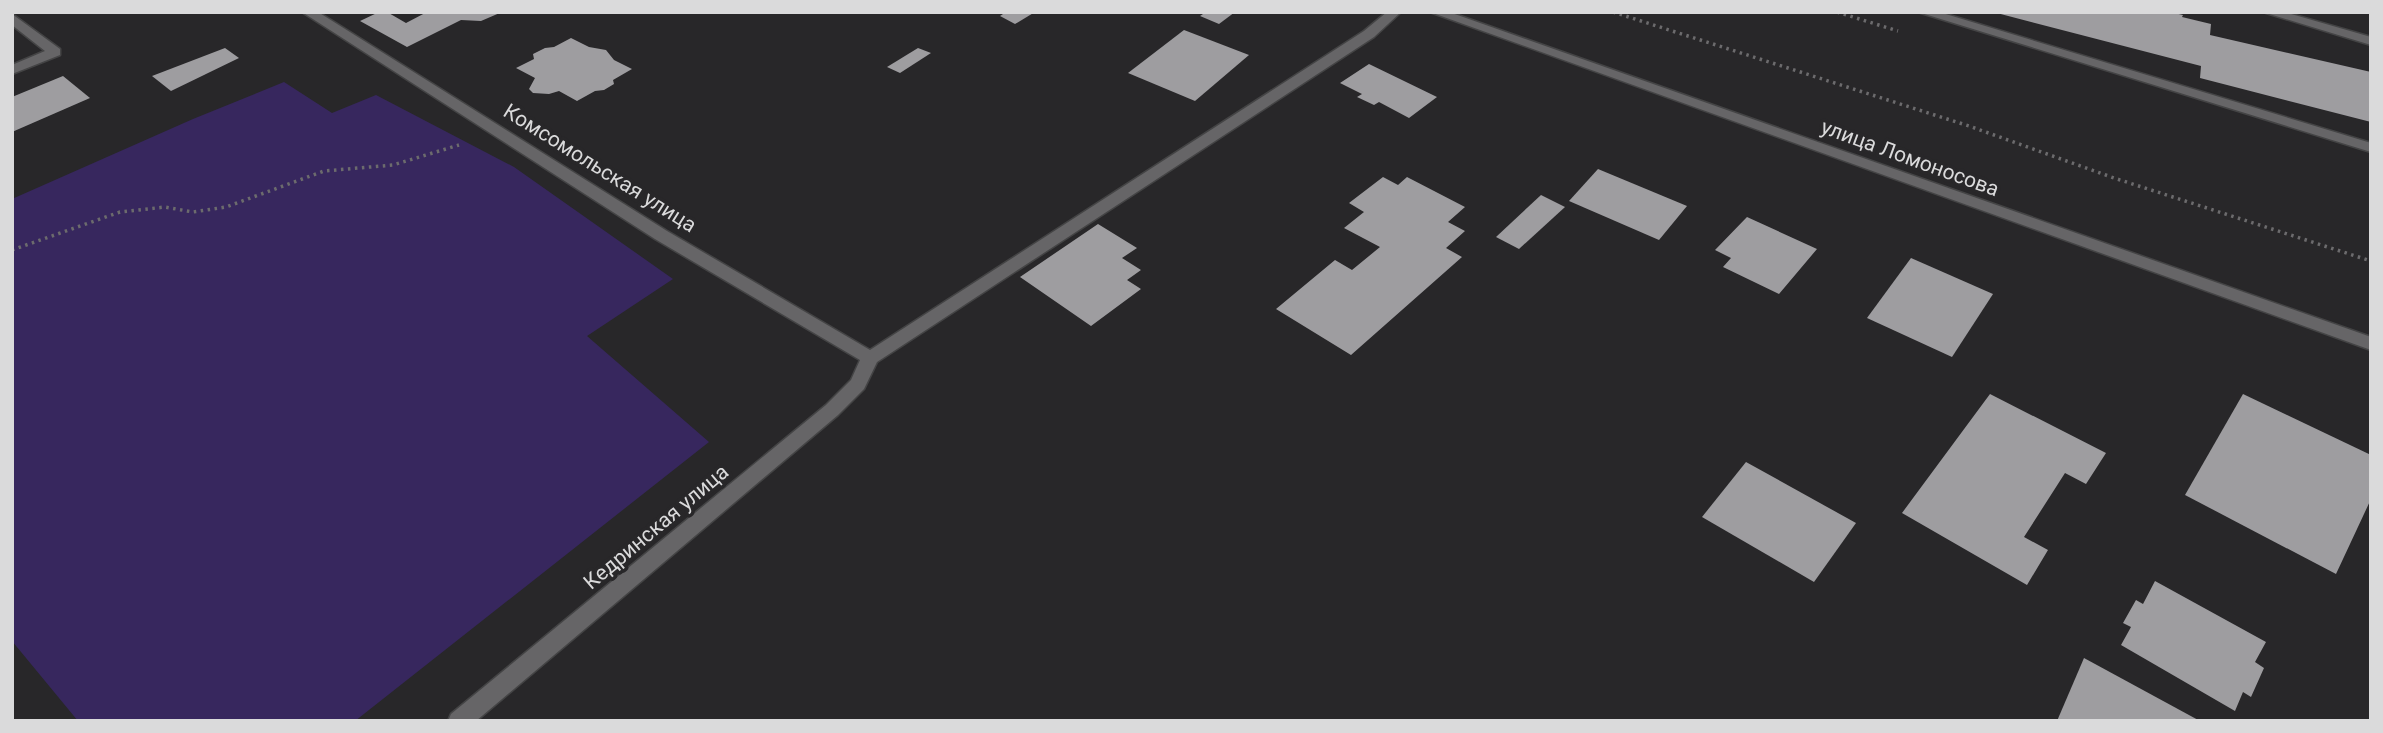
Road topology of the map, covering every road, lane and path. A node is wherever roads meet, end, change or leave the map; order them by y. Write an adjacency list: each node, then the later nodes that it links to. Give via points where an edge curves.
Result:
1 (308, 12): 10 (street, Комсомольская улица)
2 (1395, 12): 15 (street, via 1369,34)
3 (1436, 12): 14 (street, улица Ломоносова)
4 (1613, 12): 13 (path)
5 (1924, 12): 11 (street)
6 (2269, 12): 8 (street)
7 (12, 18): 9 (street, via 55,52)
8 (2371, 41)
9 (12, 71)
10 (499, 131): 12 (path, via 393,165 324,171 226,207 120,212); 15 (street, Комсомольская улица, via 661,235)
11 (2371, 148)
12 (12, 250)
13 (2371, 261)
14 (2371, 344)
15 (870, 358): 16 (street, Кедринская улица, via 858,384 832,410)
16 (458, 721)

